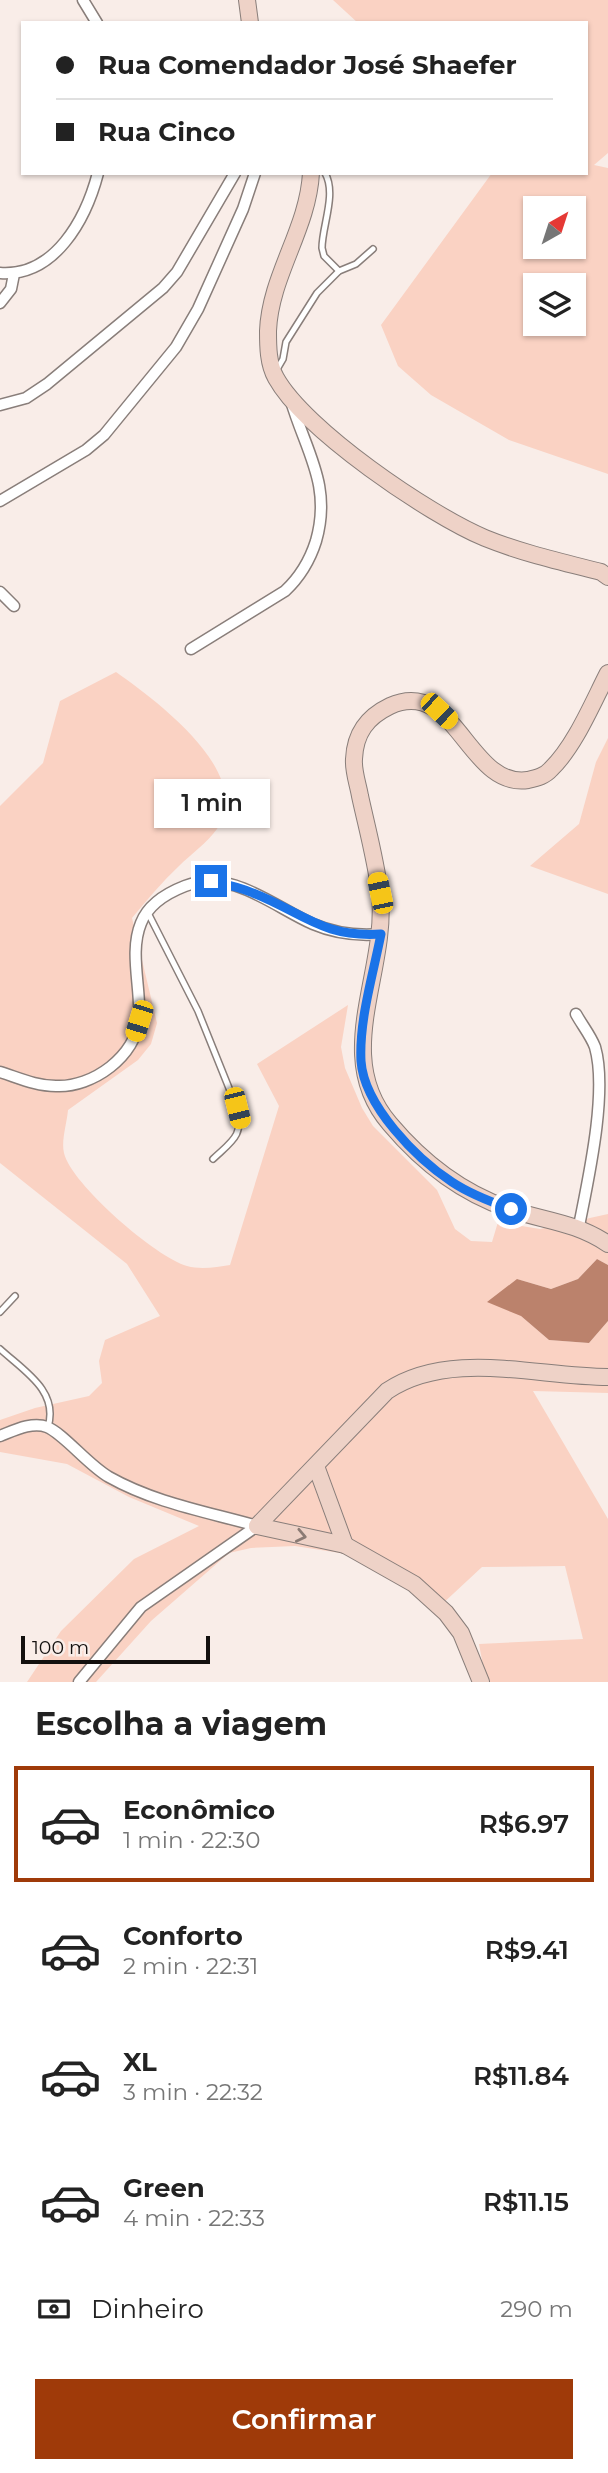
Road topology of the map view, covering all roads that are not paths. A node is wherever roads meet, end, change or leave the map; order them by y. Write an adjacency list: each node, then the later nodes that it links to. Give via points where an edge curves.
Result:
1 (83, 0): 3 (street)
2 (247, 0): 4 (street)
3 (96, 21)
4 (250, 21)
5 (97, 175): 13 (street, via 72,235 43,261)
6 (233, 175): 17 (street, via 163,288 47,384 26,398)
7 (254, 175): 18 (street, via 198,309 176,347 104,435)
8 (311, 175): 15 (street, via 302,225 272,303 269,347)
9 (326, 175): 11 (lane, via 330,191 322,248)
10 (373, 249): 11 (lane)
11 (339, 271): 15 (lane, via 299,320)
12 (0, 273): 13 (street)
13 (14, 274): 14 (street, via 11,289)
14 (0, 303)
15 (274, 374): 16 (street)
16 (290, 398): 19 (street, via 342,446 437,514 488,539); 22 (street, via 322,490 321,522 313,548 296,581 285,591)
17 (0, 405)
18 (0, 501)
19 (608, 577)
20 (0, 592): 21 (street)
21 (14, 607)
22 (191, 649)
23 (608, 673): 25 (street, via 558,761 540,777 527,780 515,781 487,766 455,726 428,704 411,701 392,706 366,722 353,762 380,893)
24 (147, 911): 25 (street, via 186,886 211,881 253,892 325,928); 27 (street, via 139,925 135,954 139,1021 118,1060 91,1078 67,1086 31,1083); 28 (lane, via 198,1011 242,1125)
25 (381, 934): 29 (street, via 361,1063 388,1123 452,1182 511,1209)
26 (576, 1014): 29 (street, via 596,1048 600,1069 600,1104)
27 (0, 1072)
28 (213, 1159)
29 (579, 1226): 30 (street)
30 (608, 1244)
31 (15, 1296): 32 (lane)
32 (0, 1312)
33 (0, 1349): 35 (lane, via 46,1394 52,1415)
34 (608, 1377): 37 (street, via 475,1368 420,1374 387,1391)
35 (48, 1427): 36 (street, via 28,1426); 38 (street, via 93,1467 120,1483)
36 (0, 1436)
37 (316, 1466): 38 (street); 39 (street)
38 (257, 1527): 39 (street, one-way to 39); 40 (street, via 141,1606)
39 (345, 1545): 41 (street, via 414,1584 446,1614 471,1651)
40 (79, 1682)
41 (481, 1682)

